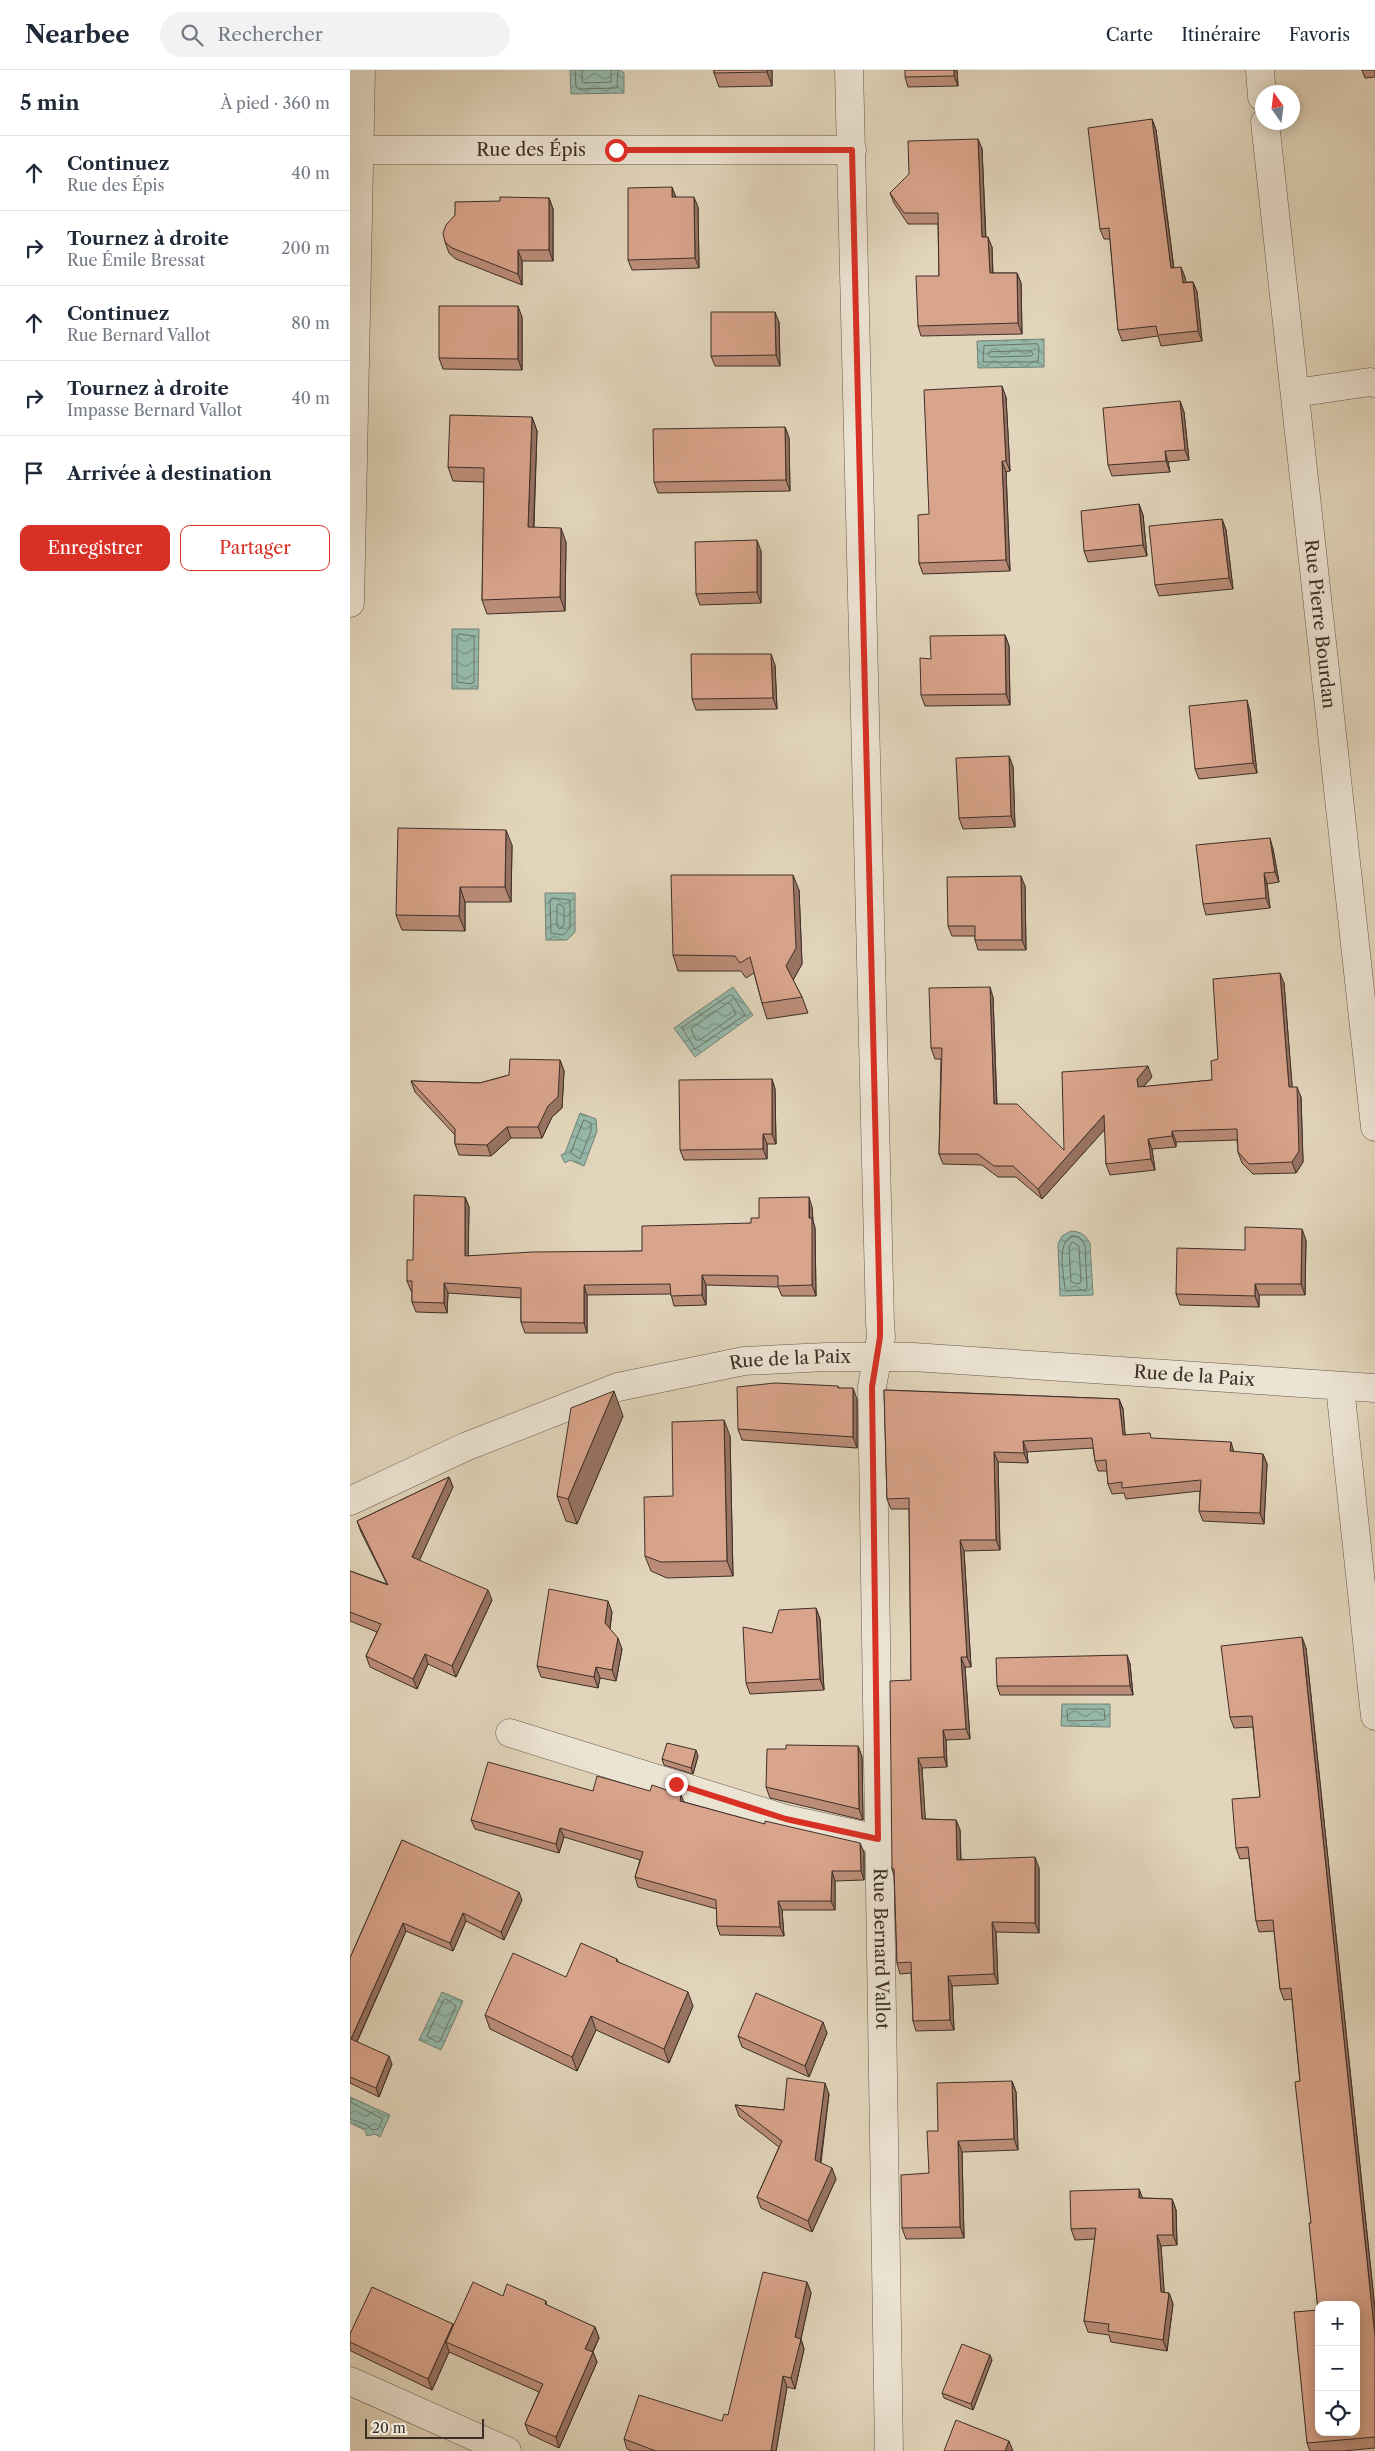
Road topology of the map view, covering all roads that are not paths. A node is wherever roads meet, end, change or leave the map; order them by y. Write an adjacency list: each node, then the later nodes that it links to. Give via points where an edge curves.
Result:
1 (361, 70): 6 (street)
2 (849, 70): 7 (street, Rue Bernard Vallot)
3 (1260, 70): 4 (street)
4 (1261, 85)
5 (1266, 130): 9 (street, Rue Pierre Bourdan)
6 (360, 150): 7 (street, Rue des Épis); 10 (street)
7 (852, 150): 12 (street, Rue Bernard Vallot, via 880,1323)
8 (1375, 383): 9 (street)
9 (1294, 393): 11 (street, Rue Pierre Bourdan)
10 (350, 603)
11 (1375, 1127)
12 (877, 1357): 13 (street, Rue de la Paix, via 923,1357); 15 (street, Rue de la Paix, via 744,1361 618,1387 466,1447); 18 (street, Rue Bernard Vallot, via 872,1387)
13 (1340, 1387): 14 (street, Rue de la Paix); 16 (street)
14 (1375, 1388)
15 (350, 1501)
16 (1375, 1716)
17 (510, 1733): 18 (street, via 786,1819)
18 (878, 1839): 21 (street, Rue Bernard Vallot)
19 (350, 2381): 20 (street)
20 (507, 2451)
21 (890, 2451)

